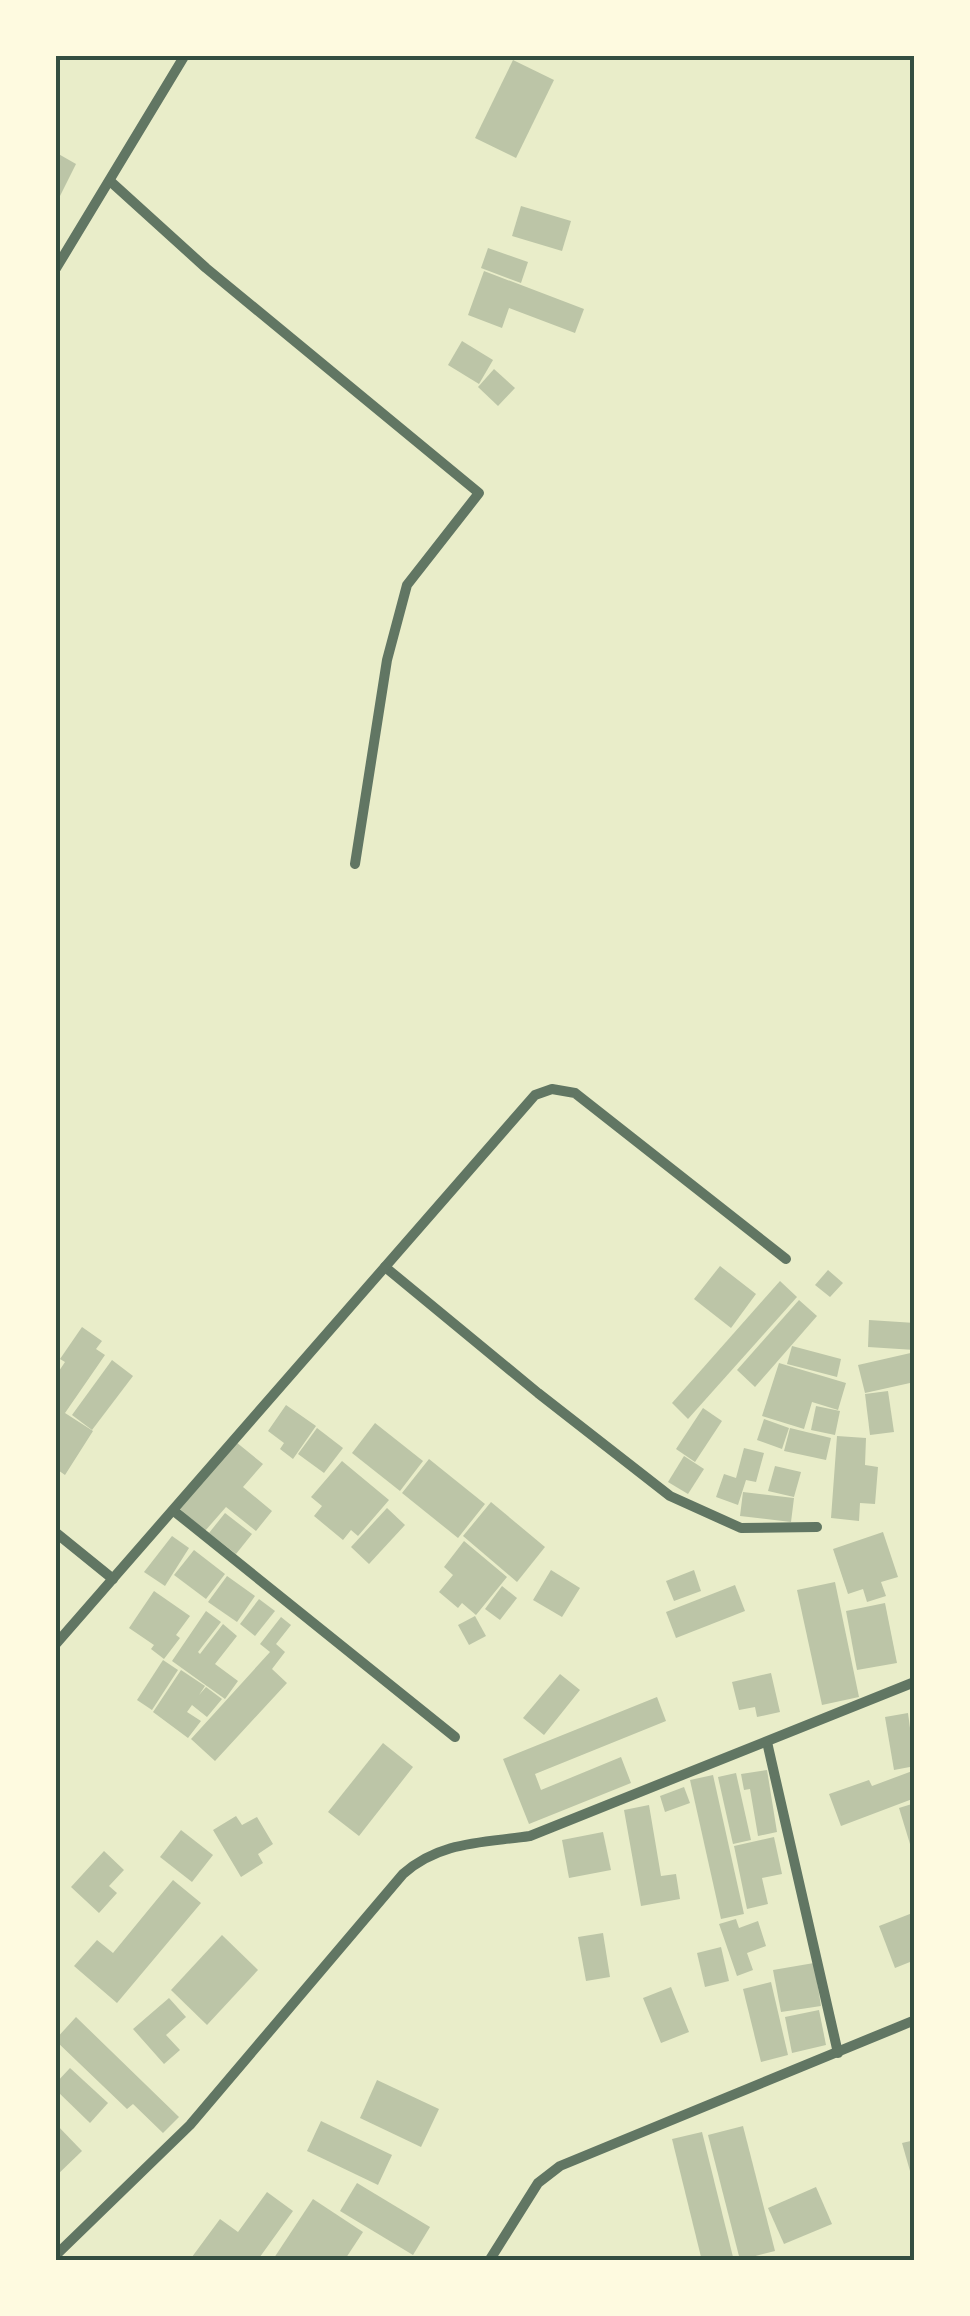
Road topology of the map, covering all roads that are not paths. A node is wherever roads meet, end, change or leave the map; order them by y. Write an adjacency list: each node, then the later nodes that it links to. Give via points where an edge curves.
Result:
1 (185, 55): 2 (street)
2 (110, 180): 3 (street); 4 (street, via 206,268 479,493 407,585)
3 (55, 270)
4 (355, 864)
5 (786, 1259): 6 (street, via 575,1093 552,1089 521,1108)
6 (385, 1266): 7 (street); 8 (street, via 670,1496 741,1528)
7 (174, 1511): 10 (street); 13 (street)
8 (817, 1526)
9 (55, 1532): 10 (street)
10 (113, 1579): 11 (street)
11 (55, 1645)
12 (912, 1683): 14 (street)
13 (455, 1738)
14 (766, 1742): 16 (street); 17 (street, via 530,1836 420,1858 190,2125)
15 (915, 2020): 16 (street)
16 (838, 2053): 18 (street, via 560,2166 538,2183)
17 (55, 2256)
18 (489, 2261)

